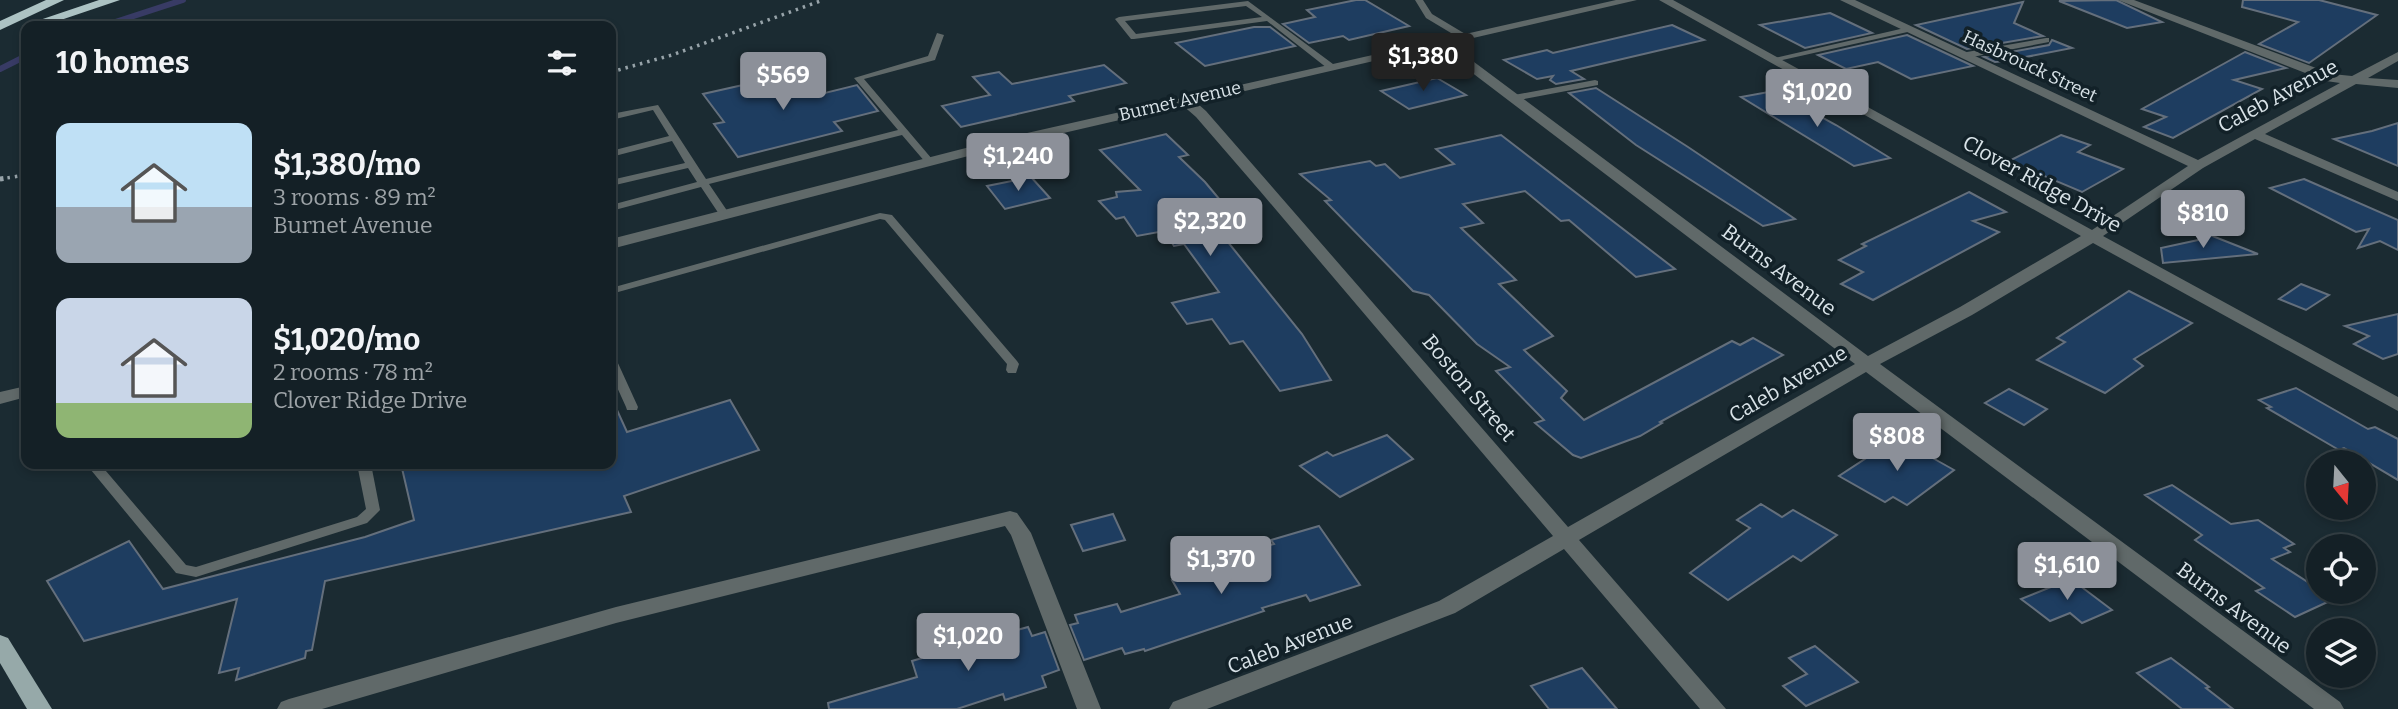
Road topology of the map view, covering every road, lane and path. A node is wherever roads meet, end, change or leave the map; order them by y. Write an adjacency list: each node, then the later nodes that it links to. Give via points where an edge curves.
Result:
1 (57, 0): 10 (highway)
2 (113, 0): 9 (highway)
3 (1419, 0): 15 (lane, via 1429,16)
4 (1631, 0): 15 (street, Burnet Avenue)
5 (1665, 0): 20 (street, Clover Ridge Drive)
6 (1846, 0): 12 (street, Hasbrouck Street)
7 (2124, 0): 22 (street, via 2330,78)
8 (1266, 19): 8 (lane, via 1248,3 1119,19 1134,37); 21 (lane)
9 (47, 21)
10 (0, 26)
11 (21, 29): 13 (highway)
12 (1909, 29): 18 (street, Hasbrouck Street); 20 (lane)
13 (0, 35)
14 (940, 35): 28 (lane, via 932,58 858,78)
15 (1464, 37): 17 (street, Burnet Avenue)
16 (2046, 40): 18 (lane)
17 (1436, 44): 21 (street, Burnet Avenue); 25 (street, Burns Avenue)
18 (1967, 55): 34 (street, Hasbrouck Street)
19 (2398, 56): 22 (street, Caleb Avenue)
20 (1774, 59): 40 (street, Clover Ridge Drive)
21 (1330, 66): 26 (street, Burnet Avenue)
22 (2352, 82): 24 (street); 29 (street, Caleb Avenue)
23 (1595, 83): 25 (lane)
24 (2398, 84)
25 (1514, 98): 43 (street, Burns Avenue)
26 (1185, 100): 32 (street, Burnet Avenue); 52 (street, Boston Street, via 1382,319)
27 (616, 116): 30 (lane, via 655,107)
28 (902, 132): 32 (lane); 36 (lane)
29 (2256, 135): 34 (street, Caleb Avenue); 37 (street)
30 (674, 138): 31 (lane); 33 (lane)
31 (616, 152)
32 (929, 162): 39 (street, Burnet Avenue)
33 (692, 164): 35 (lane); 36 (lane)
34 (2199, 165): 40 (street, Caleb Avenue)
35 (616, 182)
36 (703, 183): 38 (lane); 39 (lane)
37 (2398, 197)
38 (616, 207)
39 (725, 215): 41 (street, Burnet Avenue)
40 (2093, 236): 43 (street, Caleb Avenue, via 1966,312); 48 (street, Clover Ridge Drive)
41 (616, 243)
42 (616, 290): 44 (lane, via 888,216 1013,364)
43 (1867, 364): 52 (street, Caleb Avenue); 59 (street, Burns Avenue)
44 (1012, 370)
45 (616, 372): 49 (lane)
46 (21, 392): 47 (street)
47 (0, 398)
48 (2398, 405)
49 (632, 407)
50 (97, 469): 51 (lane, via 180,569 196,572 362,520 373,510)
51 (365, 469)
52 (1566, 540): 57 (street, Caleb Avenue, via 1447,607); 58 (street, Boston Street)
53 (0, 644): 54 (main road)
54 (40, 709)
55 (289, 709): 56 (street, via 616,615 1010,518 1021,533)
56 (1089, 709)
57 (1181, 709)
58 (1714, 709)
59 (2332, 709)

